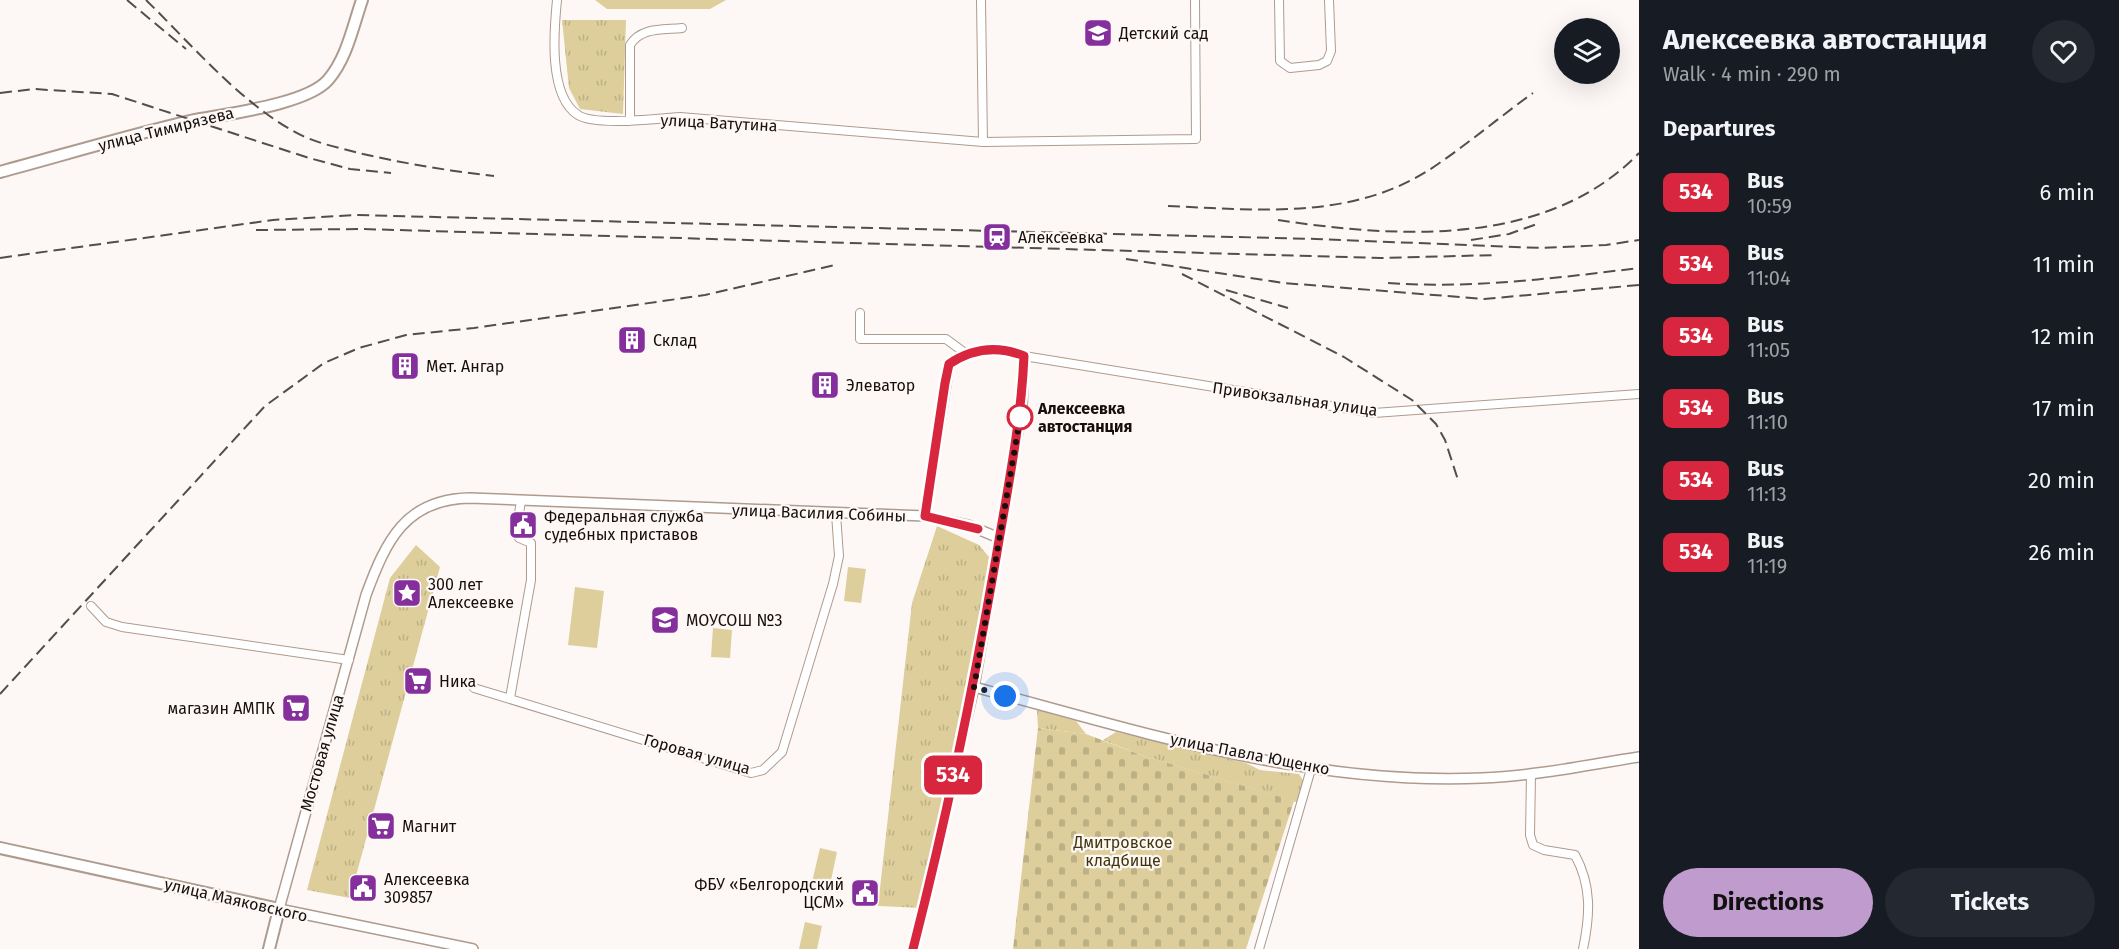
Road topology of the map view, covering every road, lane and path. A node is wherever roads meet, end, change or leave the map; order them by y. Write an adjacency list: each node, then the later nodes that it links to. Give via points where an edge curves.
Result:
1 (362, 0): 10 (main road, улица Тимирязева, via 342,57 328,80 315,90 279,103)
2 (557, 0): 8 (street, улица Ватутина, via 553,32 561,93 577,115)
3 (981, 0): 9 (street)
4 (1195, 0): 9 (street, улица Ватутина, via 1196,139)
5 (1279, 0): 6 (street, via 1280,62 1290,68 1319,66 1327,61 1331,51)
6 (1329, 0)
7 (682, 28): 8 (street, via 645,32 630,45)
8 (630, 121): 9 (street, улица Ватутина, via 680,117)
9 (983, 142)
10 (0, 172)
11 (860, 313): 12 (street, via 860,339 946,339)
12 (965, 353): 13 (street, via 989,349); 17 (street, via 949,364)
13 (1024, 356): 14 (street, Привокзальная улица, via 1374,412); 18 (street, via 1022,407)
14 (1639, 394)
15 (521, 501): 16 (street, улица Василия Собины); 19 (street, улица Василия Собины, via 448,498 431,504 395,533); 24 (street, via 517,526 519,538 531,543 531,580)
16 (836, 514): 17 (street, улица Василия Собины); 24 (street, Горовая улица, via 839,556 833,584 782,752 763,770 751,772)
17 (925, 516): 18 (street, улица Василия Собины, via 968,525)
18 (999, 538): 22 (street)
19 (379, 559): 21 (street, Мостовая улица)
20 (91, 606): 21 (street, via 106,622 122,627)
21 (349, 660): 29 (street, Мостовая улица)
22 (974, 687): 26 (street, улица Павла Ющенко, via 1219,751); 32 (street)
23 (474, 688): 24 (street, Горовая улица)
24 (510, 698)
25 (1639, 757): 27 (street, улица Павла Ющенко)
26 (1311, 769): 27 (street, улица Павла Ющенко, via 1438,778); 33 (street)
27 (1531, 775): 34 (street, via 1533,845 1575,855 1583,869 1590,915)
28 (0, 848): 29 (main road, улица Маяковского)
29 (279, 909): 30 (main road, Мостовая улица); 31 (street, улица Маяковского)
30 (269, 949)
31 (473, 949)
32 (913, 949)
33 (1259, 949)
34 (1583, 949)

